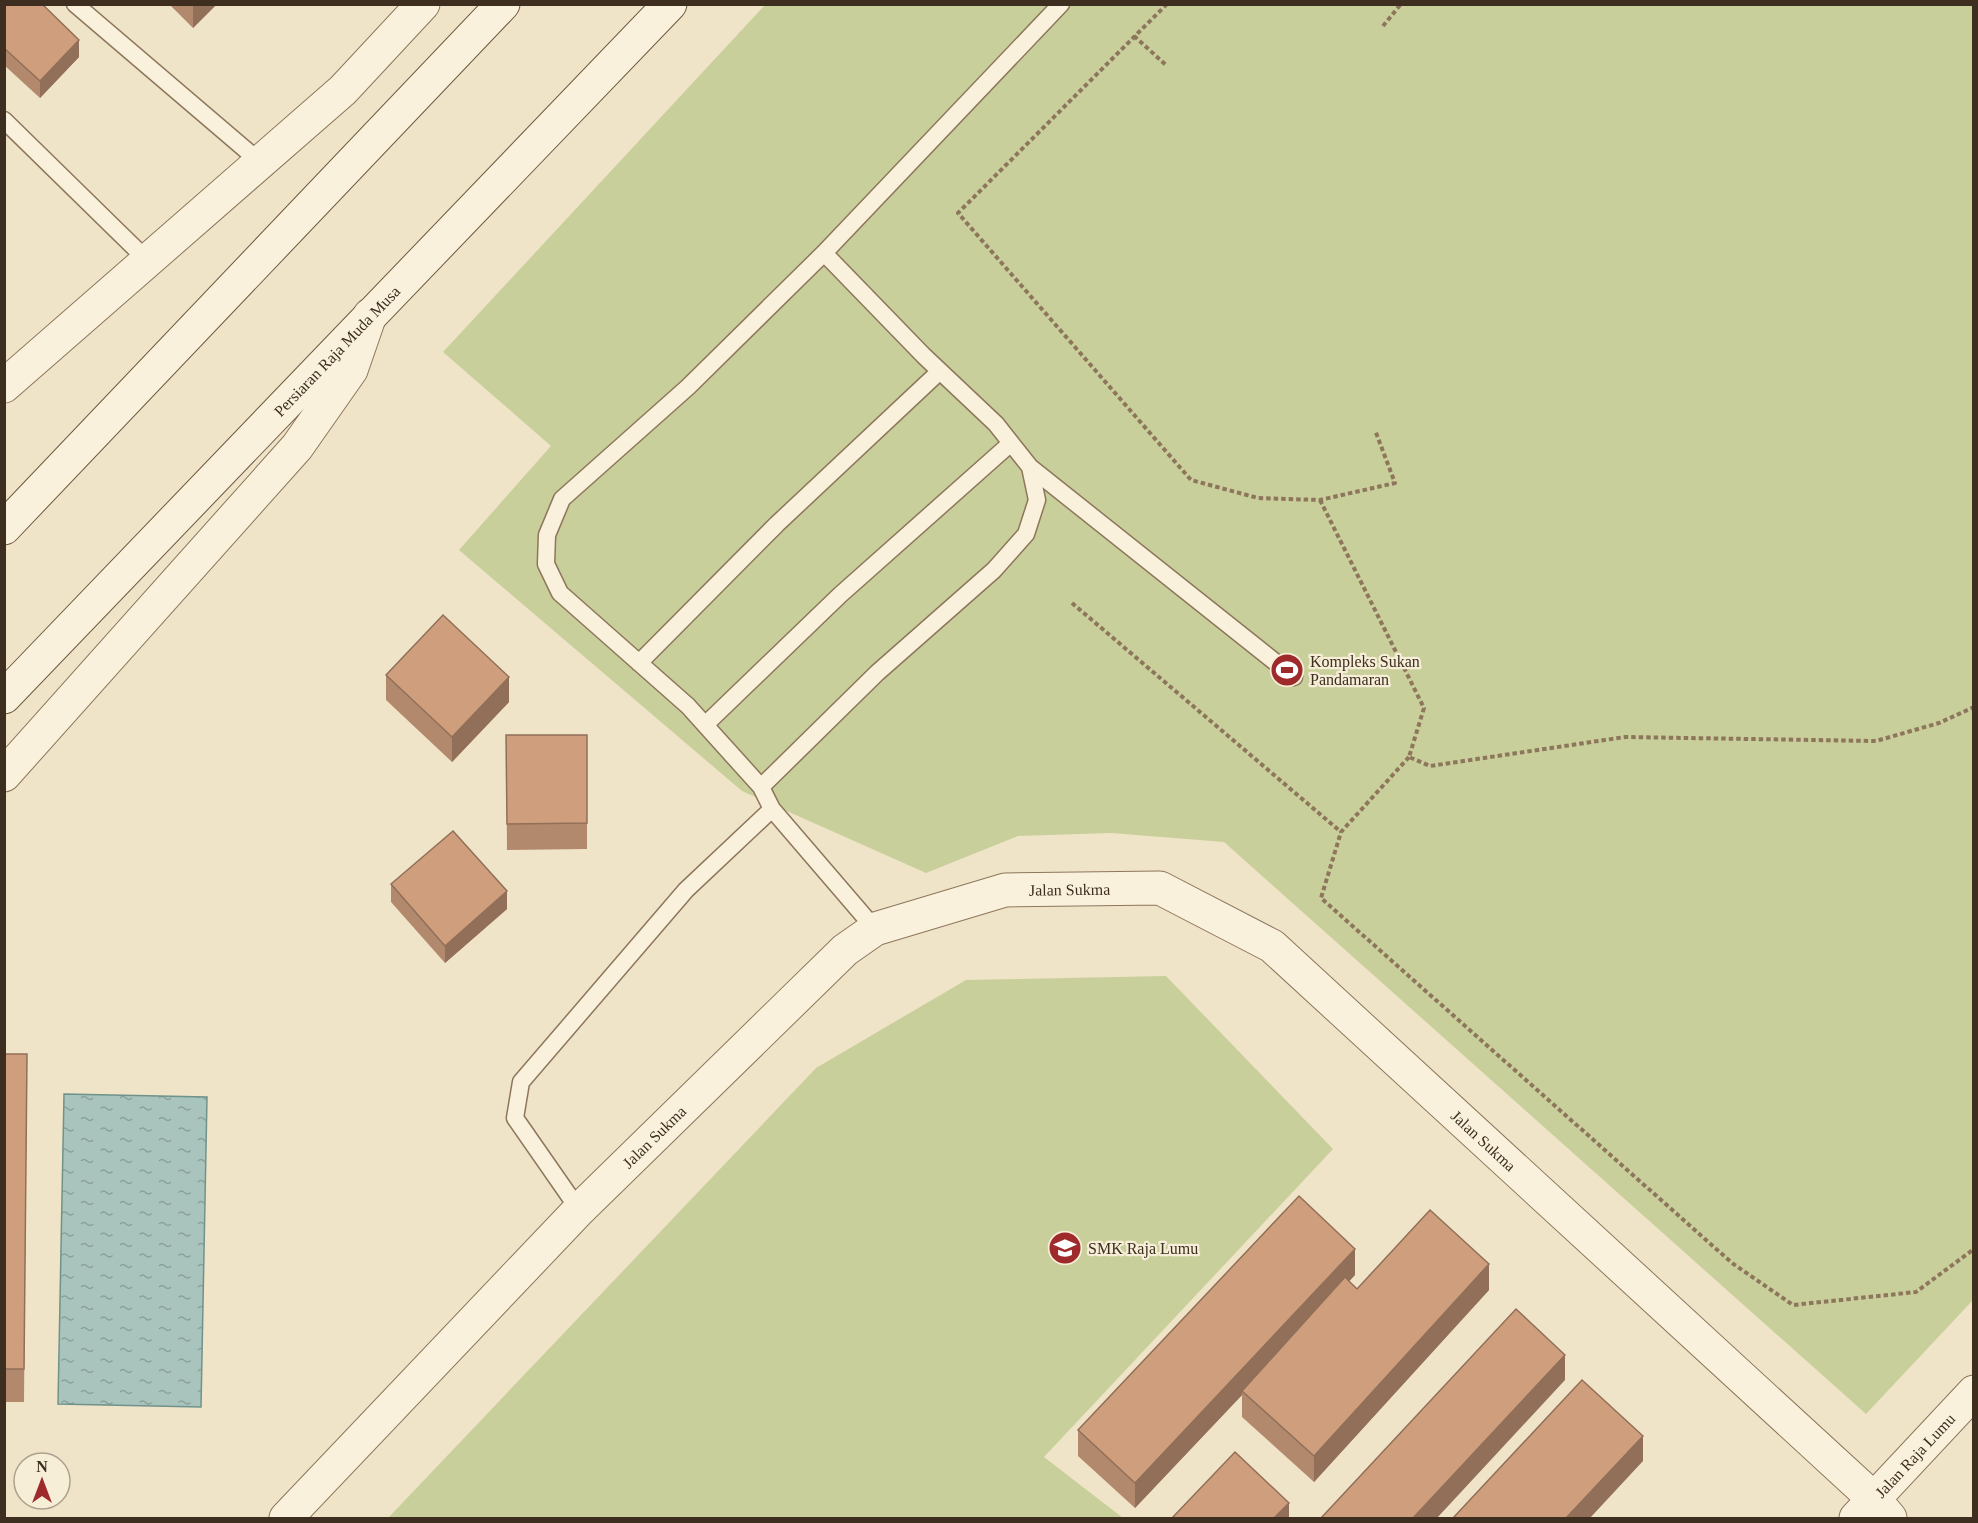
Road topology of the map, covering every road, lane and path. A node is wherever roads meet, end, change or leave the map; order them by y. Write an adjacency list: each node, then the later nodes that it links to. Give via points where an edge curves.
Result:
1 (75, 4): 12 (lane)
2 (423, 4): 12 (street, via 343,90)
3 (503, 4): 22 (street)
4 (670, 4): 15 (street, Persiaran Raja Muda Musa)
5 (1061, 4): 13 (lane)
6 (1167, 4): 9 (path)
7 (1401, 4): 8 (path)
8 (1383, 26)
9 (1134, 36): 10 (path); 21 (path, via 958,213 1191,480 1258,498)
10 (1166, 65)
11 (4, 120): 14 (lane)
12 (260, 162): 14 (street)
13 (824, 253): 16 (lane); 24 (lane, via 688,387 562,499 547,535 546,564 560,593)
14 (147, 260): 17 (street)
15 (370, 315): 26 (street, Persiaran Raja Muda Musa); 30 (street, via 351,370 297,447)
16 (940, 371): 19 (lane); 24 (lane, via 777,524)
17 (4, 386)
18 (1375, 430): 21 (path, via 1395,483)
19 (1011, 443): 20 (lane); 28 (lane, via 840,595)
20 (1030, 467): 25 (lane); 31 (lane, via 1037,500 1026,534 994,570 877,673)
21 (1320, 500): 29 (path, via 1424,708)
22 (4, 528)
23 (1072, 603): 33 (path)
24 (639, 663): 28 (lane)
25 (1294, 676)
26 (4, 697)
27 (1974, 707): 29 (path, via 1939,723 1876,741 1626,737 1430,766)
28 (705, 725): 31 (lane)
29 (1409, 757): 33 (path)
30 (4, 776)
31 (761, 788): 32 (lane)
32 (772, 809): 34 (lane); 35 (lane, via 686,890 521,1082 515,1118)
33 (1341, 832): 36 (path, via 1321,898 1732,1263 1793,1305 1916,1293)
34 (875, 929): 35 (street, Jalan Sukma, via 845,950); 38 (street, Jalan Sukma, via 1005,890 1160,888 1272,946)
35 (579, 1210): 39 (street, Jalan Sukma)
36 (1974, 1248)
37 (1974, 1392): 38 (street, Jalan Raja Lumu)
38 (1873, 1512)
39 (286, 1518)

